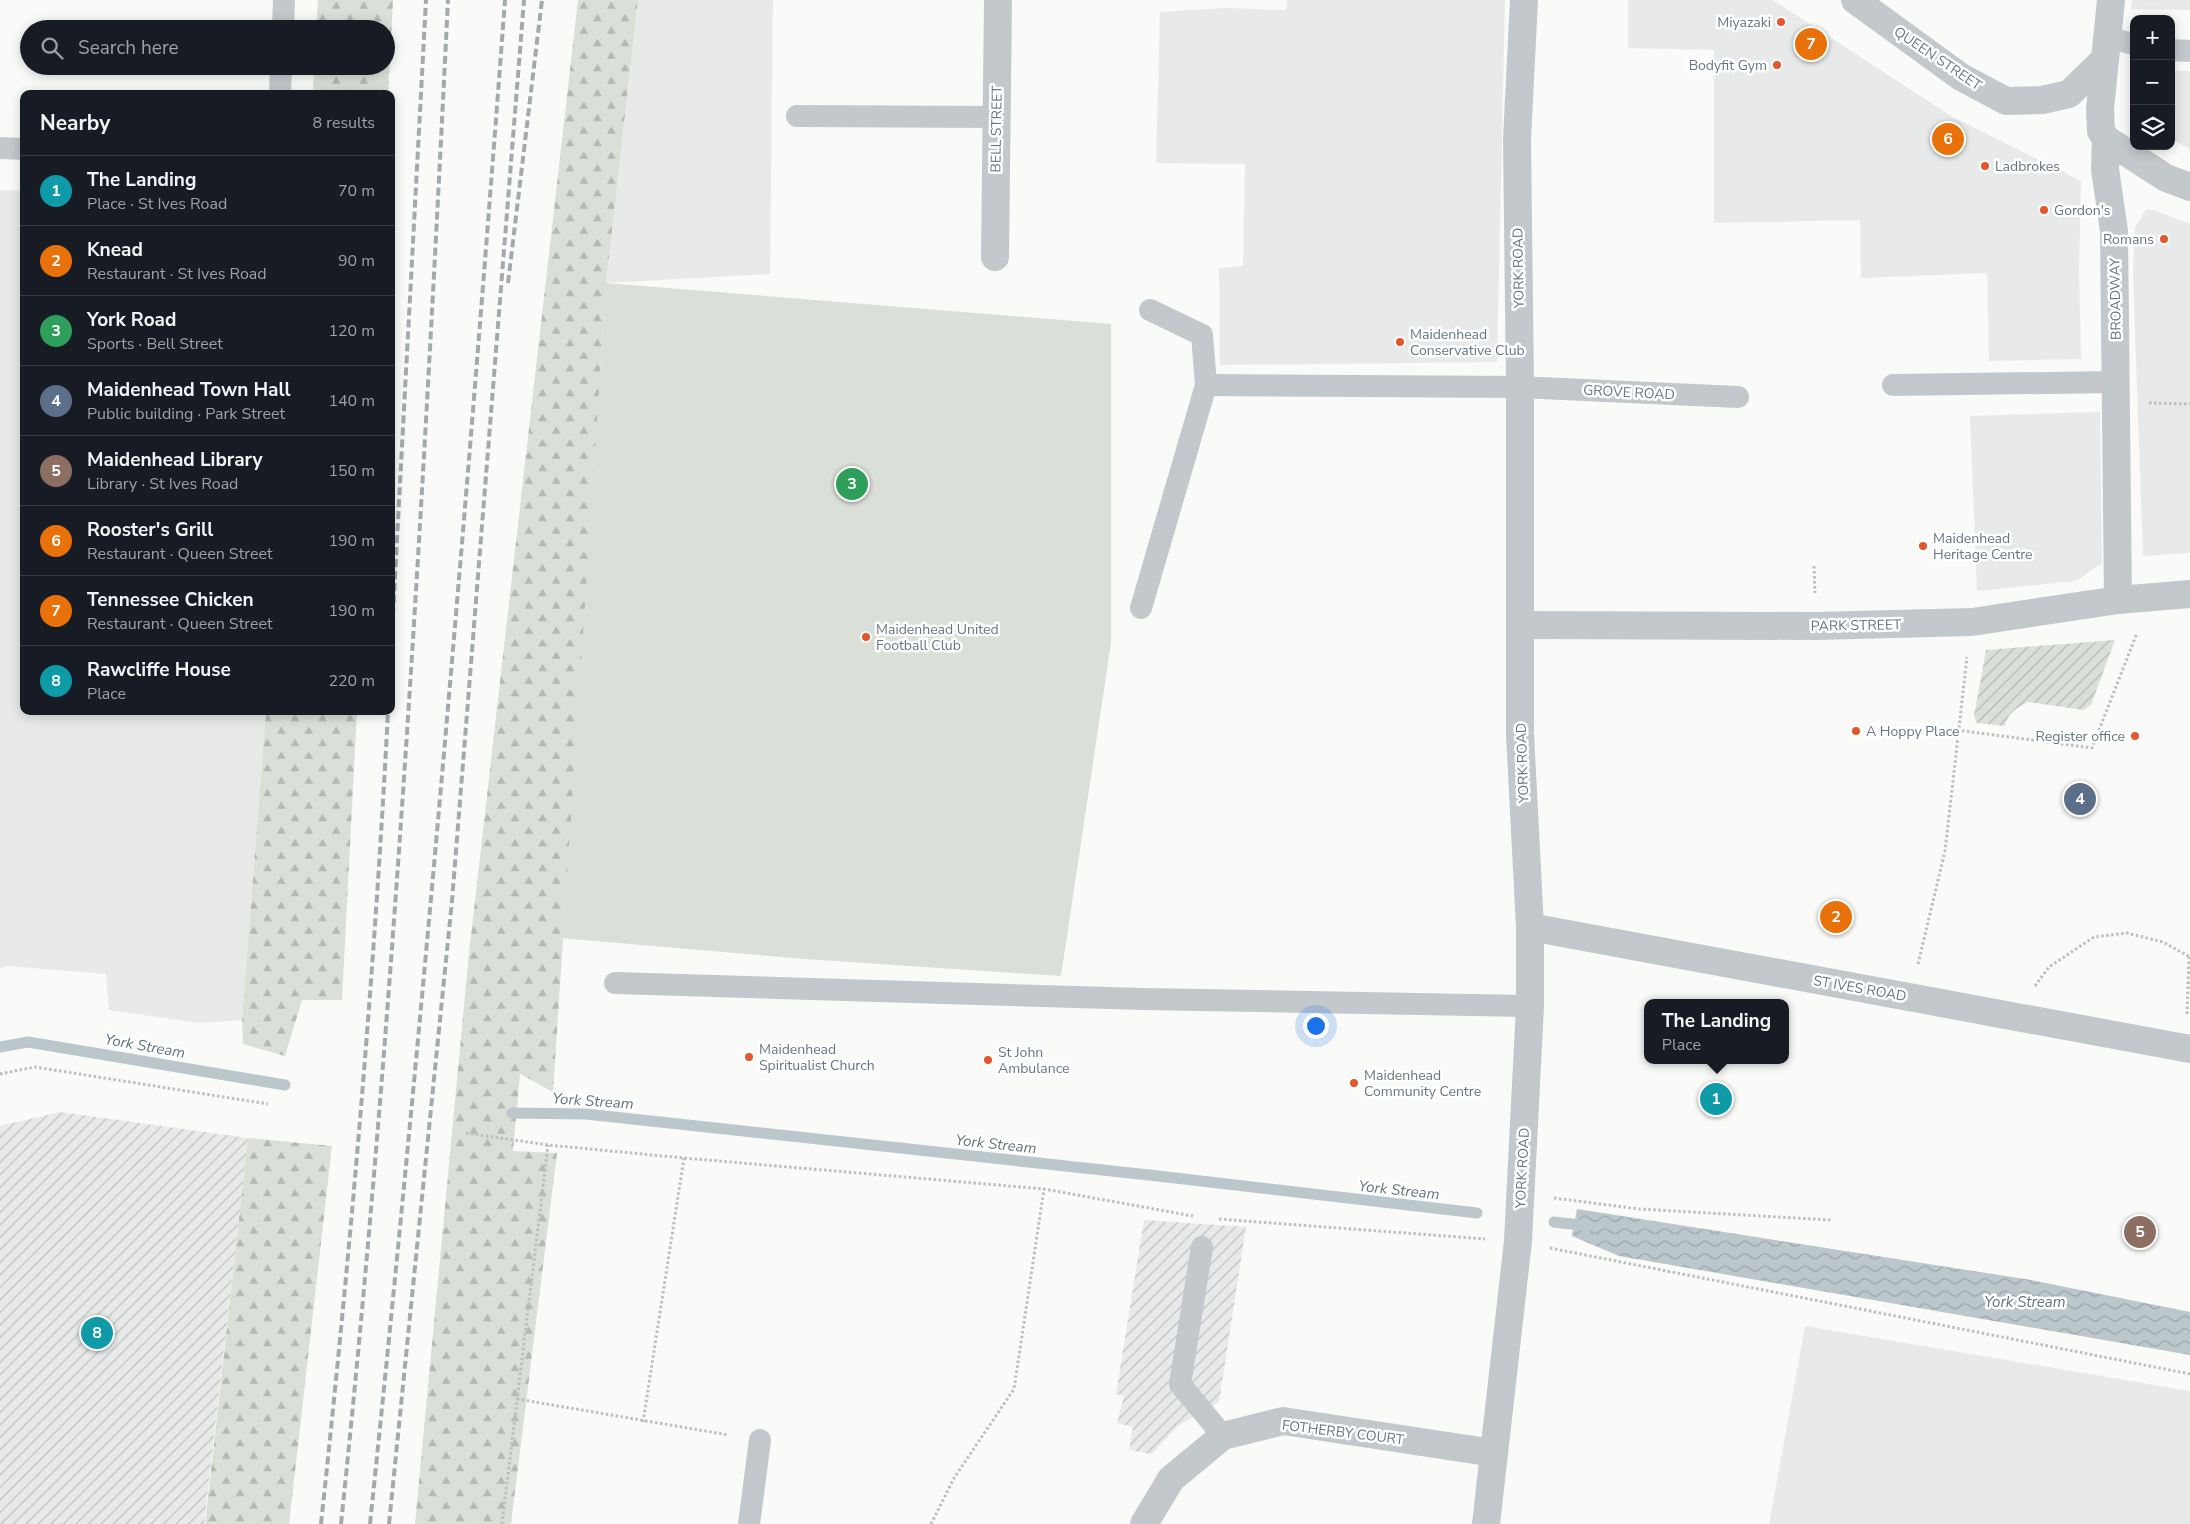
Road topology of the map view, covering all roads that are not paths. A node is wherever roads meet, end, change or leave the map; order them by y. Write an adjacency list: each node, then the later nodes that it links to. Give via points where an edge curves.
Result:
1 (284, 0): 6 (lane)
2 (998, 0): 14 (street, BELL STREET)
3 (1524, 0): 23 (street, YORK ROAD, via 1516,139)
4 (1855, 0): 8 (street, QUEEN STREET, via 1961,77 2006,102 2042,100 2069,94)
5 (2111, 0): 8 (street, BROADWAY)
6 (283, 20)
7 (2130, 45): 8 (lane)
8 (2105, 49): 15 (street, BROADWAY, via 2100,109 2101,131)
9 (2175, 50): 10 (lane)
10 (2190, 51)
11 (281, 75): 12 (lane)
12 (280, 90)
13 (797, 116): 14 (lane)
14 (995, 117): 19 (street, BELL STREET)
15 (2106, 139): 18 (street, via 2166,178); 24 (street, BROADWAY, via 2105,169 2114,231)
16 (0, 148): 17 (lane)
17 (20, 149)
18 (2190, 187)
19 (996, 257)
20 (1150, 310): 21 (lane, via 1202,335)
21 (1206, 385): 23 (lane, GROVE ROAD); 28 (lane)
22 (1893, 385): 24 (lane)
23 (1520, 386): 25 (lane, GROVE ROAD); 29 (street, YORK ROAD)
24 (2116, 392): 27 (street, BROADWAY)
25 (1738, 397)
26 (2190, 594): 27 (street, PARK STREET)
27 (2118, 600): 29 (street, PARK STREET, via 1972,622 1816,626)
28 (1141, 608)
29 (1521, 625): 30 (street, YORK ROAD, via 1520,734)
30 (1530, 927): 32 (street, YORK ROAD); 33 (street, ST IVES ROAD)
31 (615, 983): 32 (lane, via 1143,1000)
32 (1530, 1006): 37 (street, YORK ROAD, via 1518,1241)
33 (2190, 1049)
34 (1202, 1246): 35 (lane, via 1180,1384)
35 (1223, 1436): 37 (street, FOTHERBY COURT, via 1283,1421); 39 (street, FOTHERBY COURT, via 1171,1480)
36 (760, 1440): 38 (lane)
37 (1494, 1454): 40 (street, YORK ROAD)
38 (749, 1524)
39 (1144, 1524)
40 (1486, 1524)

